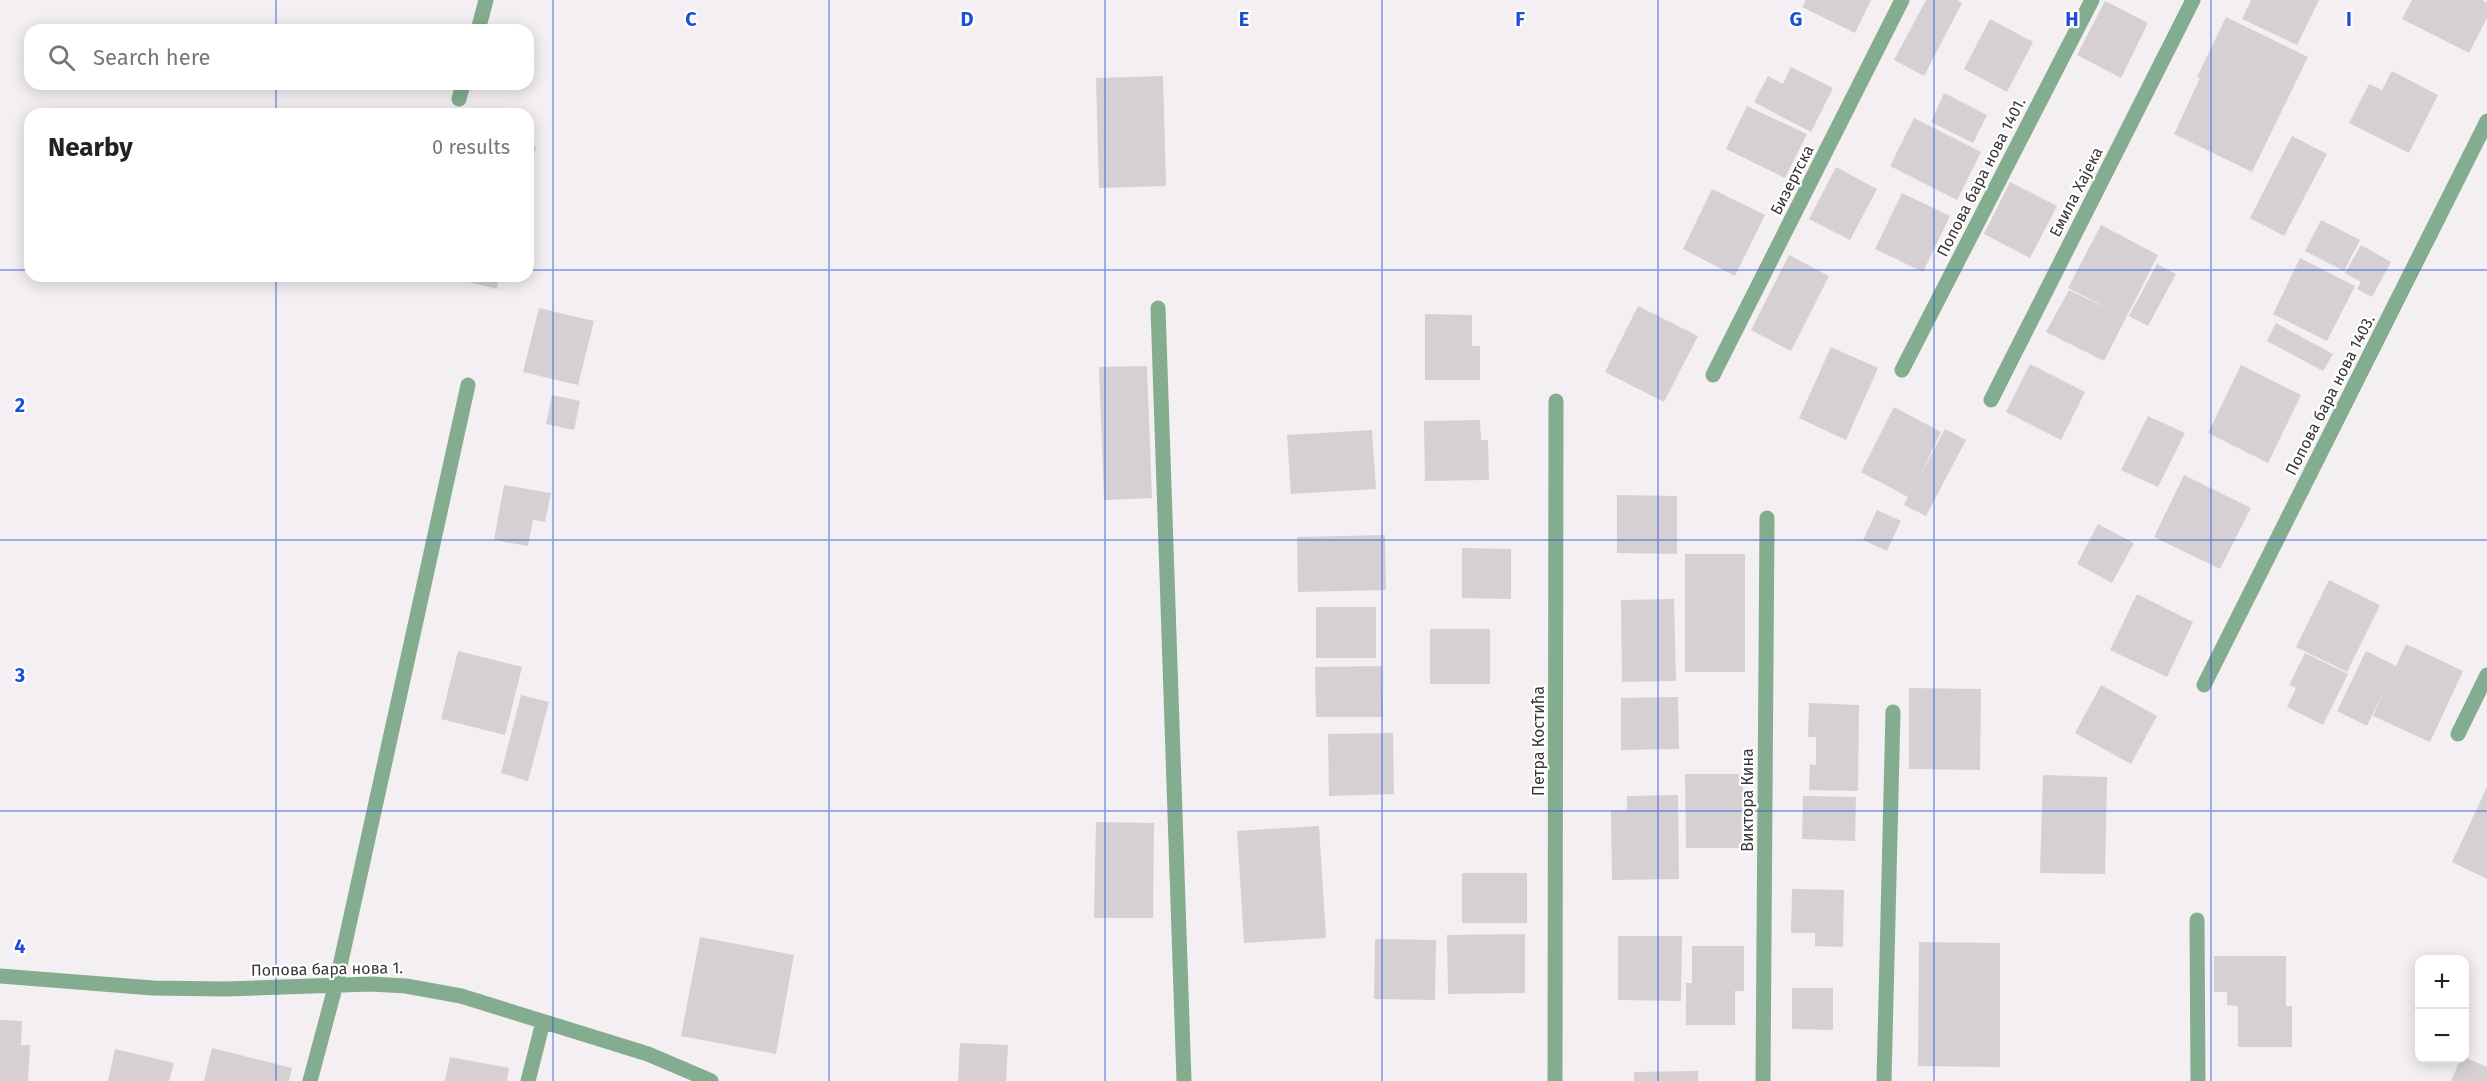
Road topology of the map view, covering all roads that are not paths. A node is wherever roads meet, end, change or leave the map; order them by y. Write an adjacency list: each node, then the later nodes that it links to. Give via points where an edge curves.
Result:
1 (486, 0): 5 (street)
2 (1902, 0): 11 (street, Бизертска)
3 (2092, 0): 10 (street, Попова бара нова 1401.)
4 (2193, 0): 13 (street, Емила Хајека)
5 (480, 24)
6 (461, 90): 7 (street)
7 (459, 99)
8 (2487, 120): 17 (street, Попова бара нова 1403.)
9 (1158, 308): 27 (street)
10 (1902, 370)
11 (1713, 375)
12 (468, 385): 22 (street)
13 (1991, 400)
14 (1556, 401): 28 (street, Петра Костића)
15 (1767, 518): 29 (street, Виктора Кина)
16 (2487, 675): 19 (street)
17 (2204, 685)
18 (1893, 712): 30 (street)
19 (2458, 734)
20 (2197, 920): 31 (street)
21 (0, 976): 22 (street, Попова бара нова 1., via 153,988)
22 (336, 984): 23 (street, Попова бара нова 1., via 436,991); 24 (street)
23 (543, 1022): 25 (street); 26 (street, Попова бара нова 1., via 648,1054)
24 (310, 1081)
25 (528, 1081)
26 (711, 1081)
27 (1184, 1081)
28 (1555, 1081)
29 (1763, 1081)
30 (1884, 1081)
31 (2198, 1081)

